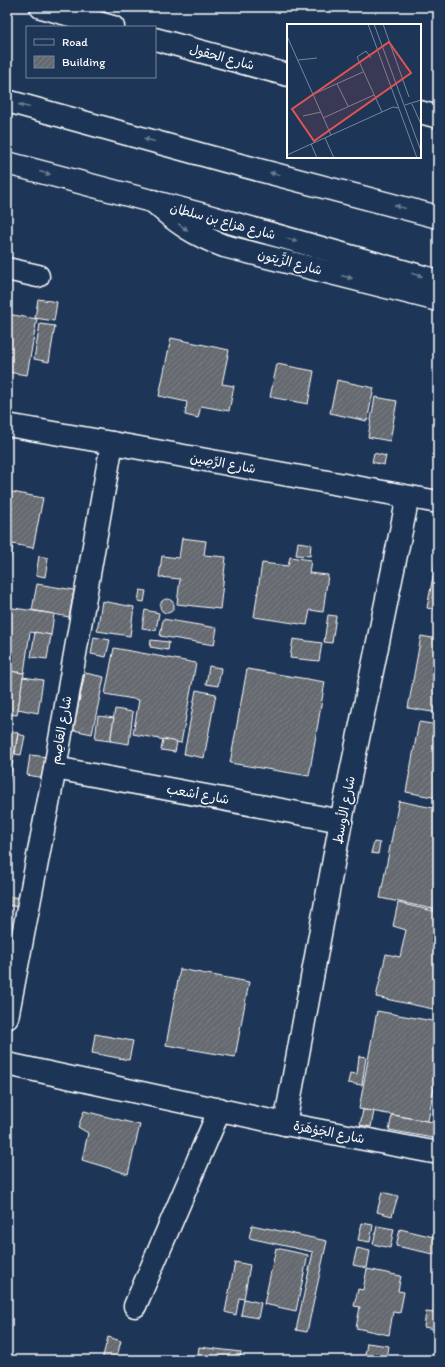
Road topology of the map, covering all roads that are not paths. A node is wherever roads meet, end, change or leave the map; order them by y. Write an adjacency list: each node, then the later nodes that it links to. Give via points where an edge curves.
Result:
1 (41, 7): 2 (street)
2 (109, 26)
3 (156, 38): 4 (street, شارع الحقول)
4 (287, 75)
5 (7, 101): 10 (street, one-way to 5)
6 (421, 112): 7 (street)
7 (438, 117)
8 (7, 163): 9 (street, شارع هزاع بن سلطان, one-way to 9)
9 (154, 202): 13 (street, شارع هزاع بن سلطان, one-way to 13); 14 (street, شارع الزَّيتون, one-way to 14, via 186,229 224,246)
10 (438, 217)
11 (7, 269): 12 (street)
12 (38, 276)
13 (438, 281)
14 (438, 300)
15 (7, 425): 16 (street, شارع الرَّصِين)
16 (112, 443): 17 (street, شارع الرَّصِين); 19 (street, شارع العَاصِم)
17 (408, 497): 18 (street, شارع الرَّصِين); 20 (street, شارع الأوسط)
18 (438, 502)
19 (54, 768): 20 (street, شارع أشعب); 21 (street, شارع العَاصِم)
20 (341, 821): 24 (street, شارع الأوسط)
21 (7, 1018)
22 (7, 1064): 23 (street, شارع الجَوْهَرَة)
23 (220, 1109): 24 (street, شارع الجَوْهَرَة); 26 (street)
24 (286, 1124): 25 (street, شارع الجَوْهَرَة)
25 (438, 1153)
26 (135, 1306)

